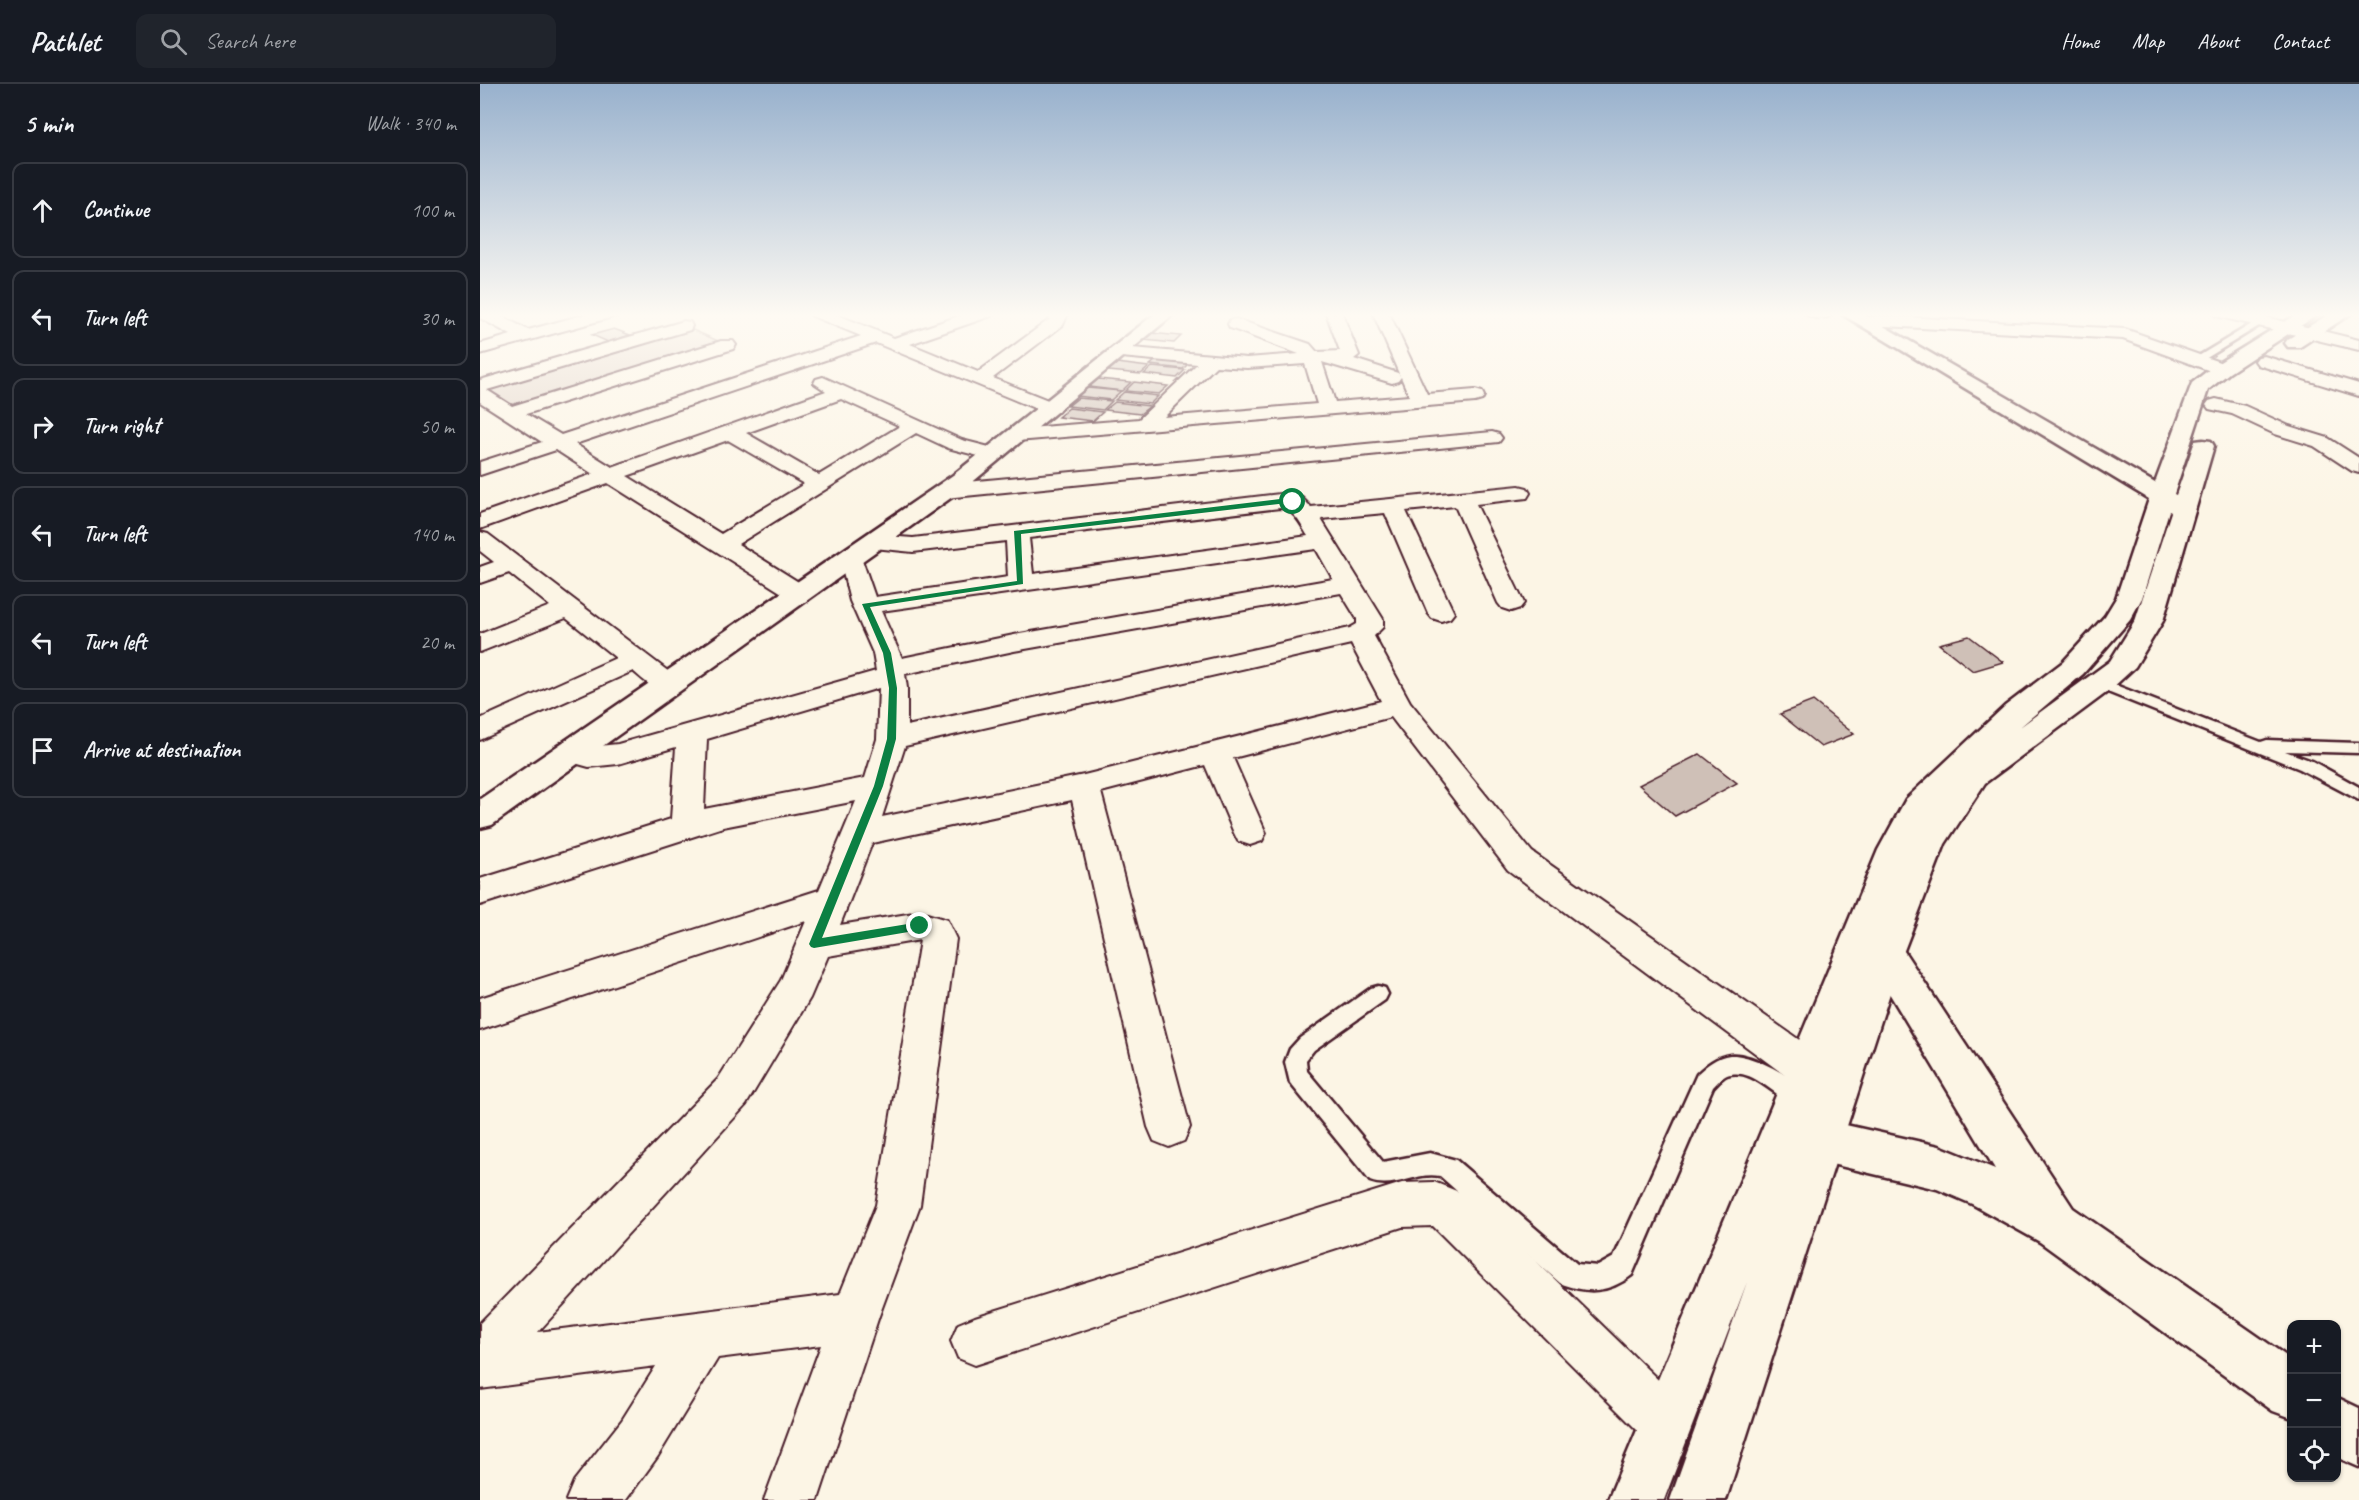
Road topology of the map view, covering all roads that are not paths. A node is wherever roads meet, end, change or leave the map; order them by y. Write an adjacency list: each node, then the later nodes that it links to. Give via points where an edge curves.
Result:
1 (507, 379): 12 (street)
2 (626, 379): 21 (street)
3 (751, 379): 28 (street)
4 (980, 379): 19 (street)
5 (1087, 379): 19 (main road)
6 (1192, 379): 23 (street)
7 (1323, 379): 20 (street)
8 (1410, 379): 18 (street)
9 (1963, 379): 39 (main road)
10 (2225, 379): 13 (street); 17 (street); 22 (street); 30 (street, via 2246,413 2321,442); 39 (main road)
11 (819, 382): 14 (street)
12 (480, 386)
13 (2359, 390)
14 (842, 392): 24 (street); 25 (street)
15 (480, 394): 21 (street)
16 (1475, 396): 18 (street)
17 (2332, 400)
18 (1420, 401): 20 (street)
19 (1051, 408): 26 (main road)
20 (1328, 409): 23 (street)
21 (509, 413): 28 (street)
22 (2306, 421)
23 (1144, 425): 26 (street)
24 (914, 426): 29 (street, via 955,444); 35 (street)
25 (729, 432): 33 (street); 35 (street)
26 (1017, 435): 29 (main road)
27 (1492, 438): 32 (street)
28 (556, 444): 31 (street); 33 (street)
29 (994, 454): 36 (main road)
30 (2359, 467)
31 (480, 469)
32 (1177, 469): 34 (street); 41 (street)
33 (608, 476): 43 (street); 48 (street)
34 (1077, 478): 36 (street); 44 (street)
35 (819, 484): 48 (street)
36 (945, 491): 49 (main road)
37 (1520, 493): 38 (street)
38 (1463, 499): 40 (street); 55 (street)
39 (2172, 503): 64 (main road, via 2149,621 2121,667); 86 (main road, via 2116,620 2073,668 2016,713 1918,807 1895,850)
40 (1393, 506): 42 (street); 58 (street)
41 (1185, 512): 42 (street, via 1280,501 1293,502); 44 (street)
42 (1306, 514): 47 (street)
43 (480, 522)
44 (1074, 526): 45 (street)
45 (1017, 532): 49 (street); 52 (street)
46 (480, 539): 50 (street)
47 (1323, 541): 52 (street); 53 (street)
48 (720, 544): 54 (street)
49 (861, 549): 54 (main road); 56 (street)
50 (512, 564): 51 (street); 57 (street)
51 (480, 576)
52 (1021, 583): 56 (street)
53 (1349, 584): 59 (street, via 1370,619 1370,627); 62 (street, via 1014,643)
54 (799, 592): 63 (main road)
55 (1511, 603)
56 (865, 606): 62 (street, via 887,653)
57 (568, 608): 60 (street); 61 (street)
58 (1441, 614)
59 (1359, 634): 65 (street); 68 (street)
60 (480, 644)
61 (635, 660): 63 (street); 66 (street)
62 (890, 673): 67 (street); 68 (street)
63 (667, 684): 71 (main road)
64 (2100, 684): 69 (lane); 83 (main road, via 1974,775 1929,841)
65 (1398, 706): 72 (street); 86 (street, via 1520,861)
66 (480, 730)
67 (692, 733): 71 (street, via 603,757); 77 (street)
68 (892, 739): 73 (street)
69 (2254, 744): 70 (lane); 75 (lane, via 2306,765)
70 (2359, 748)
71 (571, 752): 76 (main road)
72 (1215, 752): 74 (street); 78 (street)
73 (878, 786): 77 (street, via 720,816); 79 (street)
74 (1084, 786): 79 (street); 87 (street)
75 (2359, 794)
76 (480, 816)
77 (687, 826): 80 (street)
78 (1250, 833)
79 (858, 834): 81 (street)
80 (480, 892)
81 (832, 899): 82 (street); 85 (street)
82 (814, 944): 90 (street, via 920,926 934,930 938,939 898,1205); 93 (street, via 797,987 732,1092)
83 (1884, 953): 88 (main road); 89 (main road)
84 (1378, 994): 86 (lane, via 1297,1054 1294,1064 1298,1076 1378,1173 1403,1172 1421,1163 1448,1168 1569,1274 1588,1279 1610,1277 1623,1266 1706,1081 1720,1068 1749,1066)
85 (480, 1014)
86 (1803, 1083): 96 (main road)
87 (1169, 1127)
88 (1819, 1140): 89 (main road, via 1939,1168 1988,1188); 102 (main road)
89 (2057, 1226): 95 (main road)
90 (855, 1316): 91 (street); 100 (street)
91 (705, 1334): 94 (street); 99 (street, via 640,1438)
92 (975, 1341): 96 (street, via 1402,1205 1434,1204 1453,1212)
93 (480, 1358)
94 (480, 1364)
95 (2287, 1388)
96 (1666, 1423): 101 (main road)
97 (2341, 1427): 98 (main road)
98 (2359, 1440)
99 (593, 1500)
100 (791, 1500)
101 (1636, 1500)
102 (1698, 1500)

